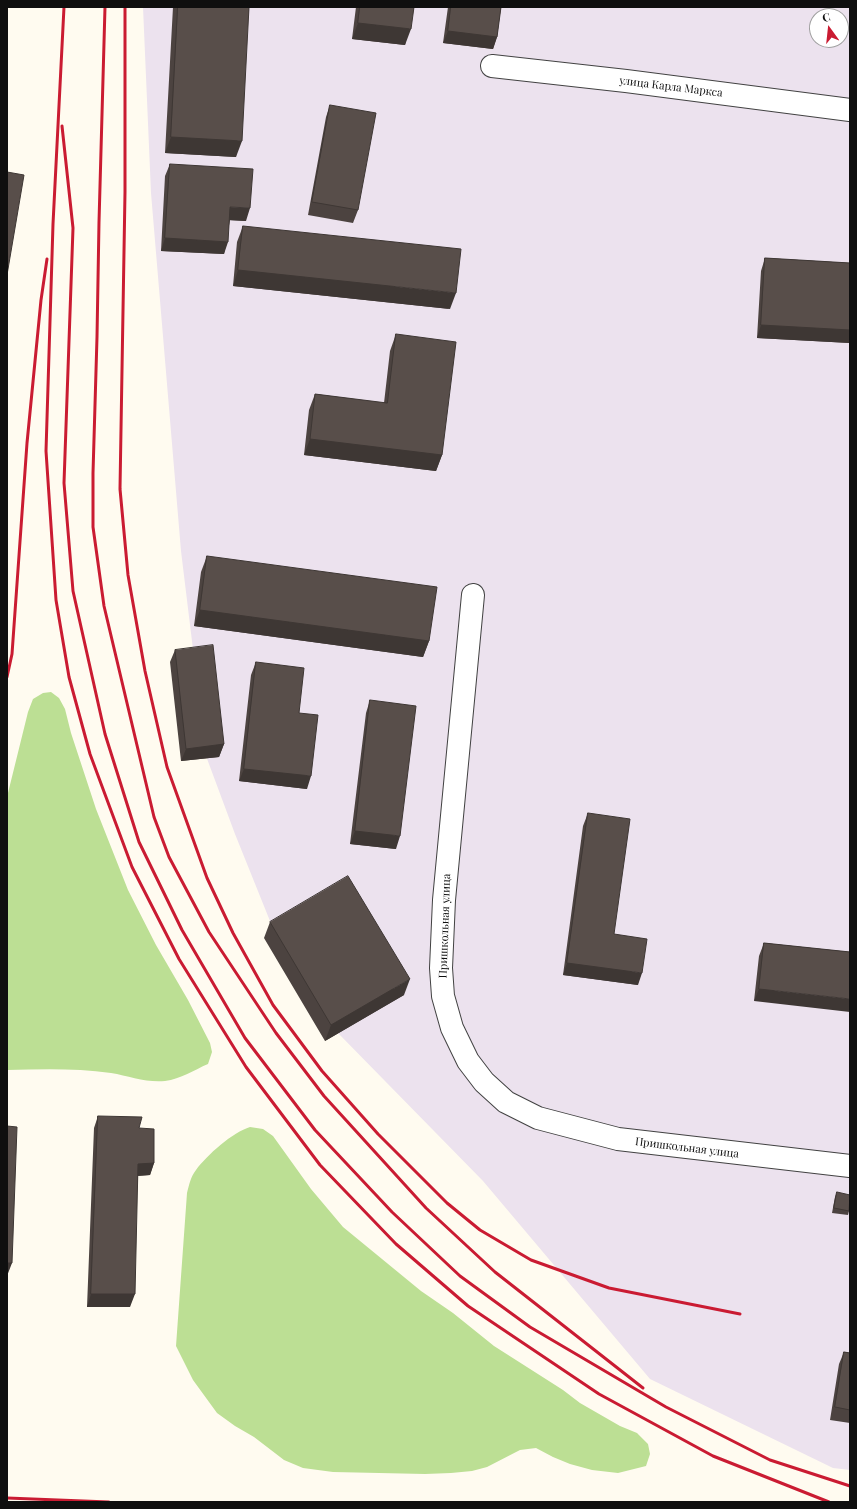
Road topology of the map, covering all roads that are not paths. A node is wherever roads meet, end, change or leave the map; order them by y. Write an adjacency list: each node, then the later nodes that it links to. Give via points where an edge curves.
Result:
1 (492, 66): 2 (street, улица Карла Маркса)
2 (850, 110)
3 (473, 595): 4 (street, Пришкольная улица, via 444,900 441,968 443,996 452,1028 468,1061 484,1082 506,1102 545,1120 618,1139)
4 (850, 1166)

